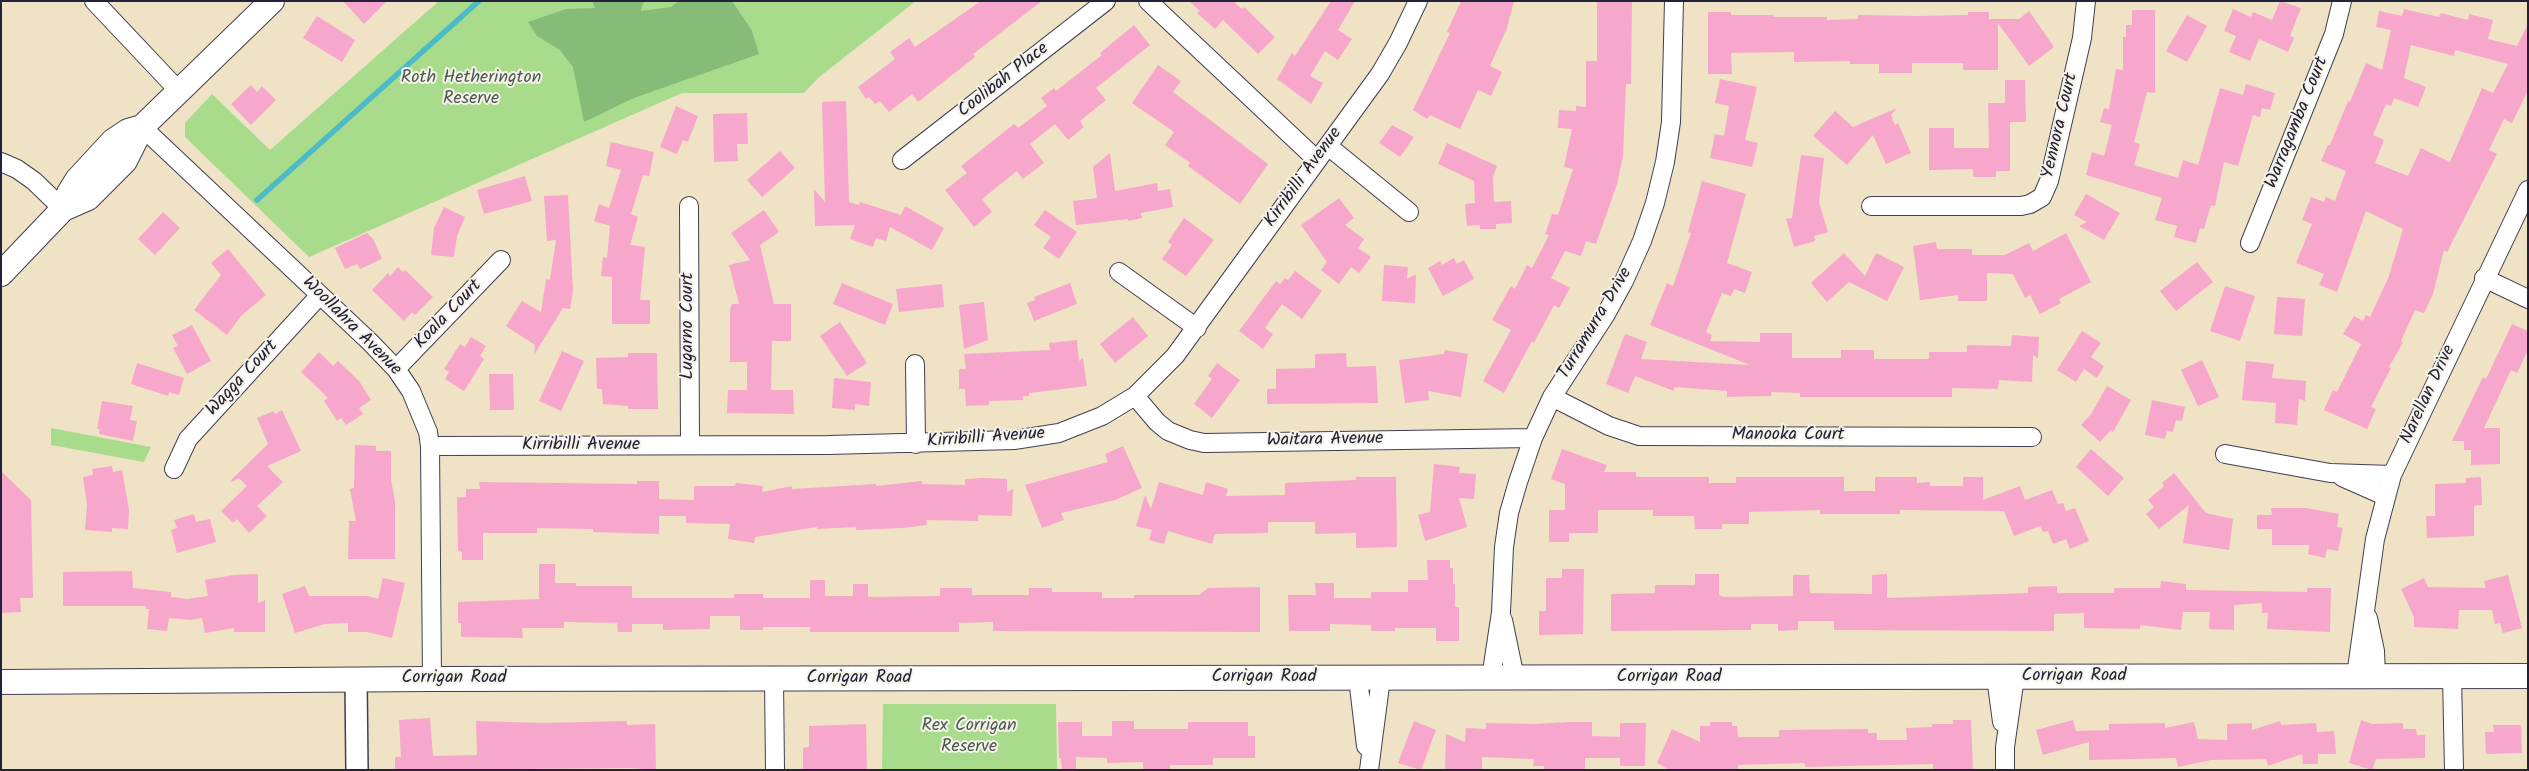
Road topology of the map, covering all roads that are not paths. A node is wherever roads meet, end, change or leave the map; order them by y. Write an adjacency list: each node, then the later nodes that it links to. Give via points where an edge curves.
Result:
1 (94, 1): 9 (street)
2 (272, 1): 9 (main road)
3 (1106, 1): 12 (street, Coolibah Place)
4 (1148, 1): 13 (street)
5 (1418, 1): 11 (street, Kirribilli Avenue, via 1380,74)
6 (1674, 1): 31 (street, Turramurra Drive, via 1671,122 1655,204 1624,281)
7 (2086, 1): 17 (street, Yennora Court, via 2082,38 2049,181 2042,197 2021,206)
8 (2342, 1): 20 (street, Warragamba Court, via 2334,34)
9 (178, 90): 10 (main road)
10 (142, 127): 18 (main road, via 113,141 77,180); 25 (street, Woollahra Avenue)
11 (1328, 146): 13 (street, Kirribilli Avenue); 19 (street)
12 (902, 160)
13 (1317, 160): 27 (street, Kirribilli Avenue)
14 (1, 162): 18 (street, via 34,181)
15 (2528, 190): 24 (street, Narellan Drive)
16 (689, 206): 35 (street, Lugarno Court)
17 (1871, 206)
18 (63, 209): 23 (main road)
19 (1409, 212)
20 (2250, 243)
21 (501, 260): 29 (street, Koala Court)
22 (1119, 272): 27 (street)
23 (1, 274)
24 (2484, 278): 26 (street); 40 (street, Narellan Drive)
25 (320, 295): 29 (street, Woollahra Avenue); 38 (street, Wagga Court, via 188,439)
26 (2528, 299)
27 (1197, 328): 30 (street, Kirribilli Avenue, via 1159,374)
28 (915, 364): 34 (street)
29 (396, 369): 36 (street, Woollahra Avenue, via 421,411)
30 (1135, 396): 33 (street, Waitara Avenue, via 1168,431 1204,443); 34 (street, Kirribilli Avenue, via 1102,416 1051,434 1014,440)
31 (1552, 397): 32 (street, Manooka Court, via 1609,426 1639,436); 33 (street, Turramurra Drive)
32 (2032, 437)
33 (1533, 438): 42 (street, Turramurra Drive, via 1509,513)
34 (916, 444): 35 (street, Kirribilli Avenue)
35 (690, 445): 36 (street, Kirribilli Avenue)
36 (430, 446): 50 (street, Woollahra Avenue)
37 (2225, 454): 39 (street)
38 (174, 469)
39 (2330, 473): 40 (street); 41 (street)
40 (2392, 475): 41 (street, Narellan Drive)
41 (2385, 496): 43 (street, Narellan Drive, via 2358,651)
42 (1501, 612): 48 (street, Turramurra Drive); 49 (street, Turramurra Drive)
43 (2366, 676): 44 (main road, Corrigan Road); 46 (main road, Corrigan Road)
44 (2452, 676): 45 (main road, Corrigan Road); 58 (street)
45 (2528, 676)
46 (2006, 677): 49 (main road, Corrigan Road); 57 (street)
47 (1370, 678): 48 (main road, Corrigan Road); 51 (main road, Corrigan Road); 54 (street)
48 (1491, 678): 49 (main road, Corrigan Road)
49 (1515, 678)
50 (432, 679): 51 (main road, Corrigan Road); 52 (main road, Corrigan Road)
51 (774, 679): 56 (street)
52 (356, 680): 53 (main road, Corrigan Road); 55 (street)
53 (1, 682)
54 (1369, 769)
55 (357, 770)
56 (775, 770)
57 (2005, 770)
58 (2454, 770)

